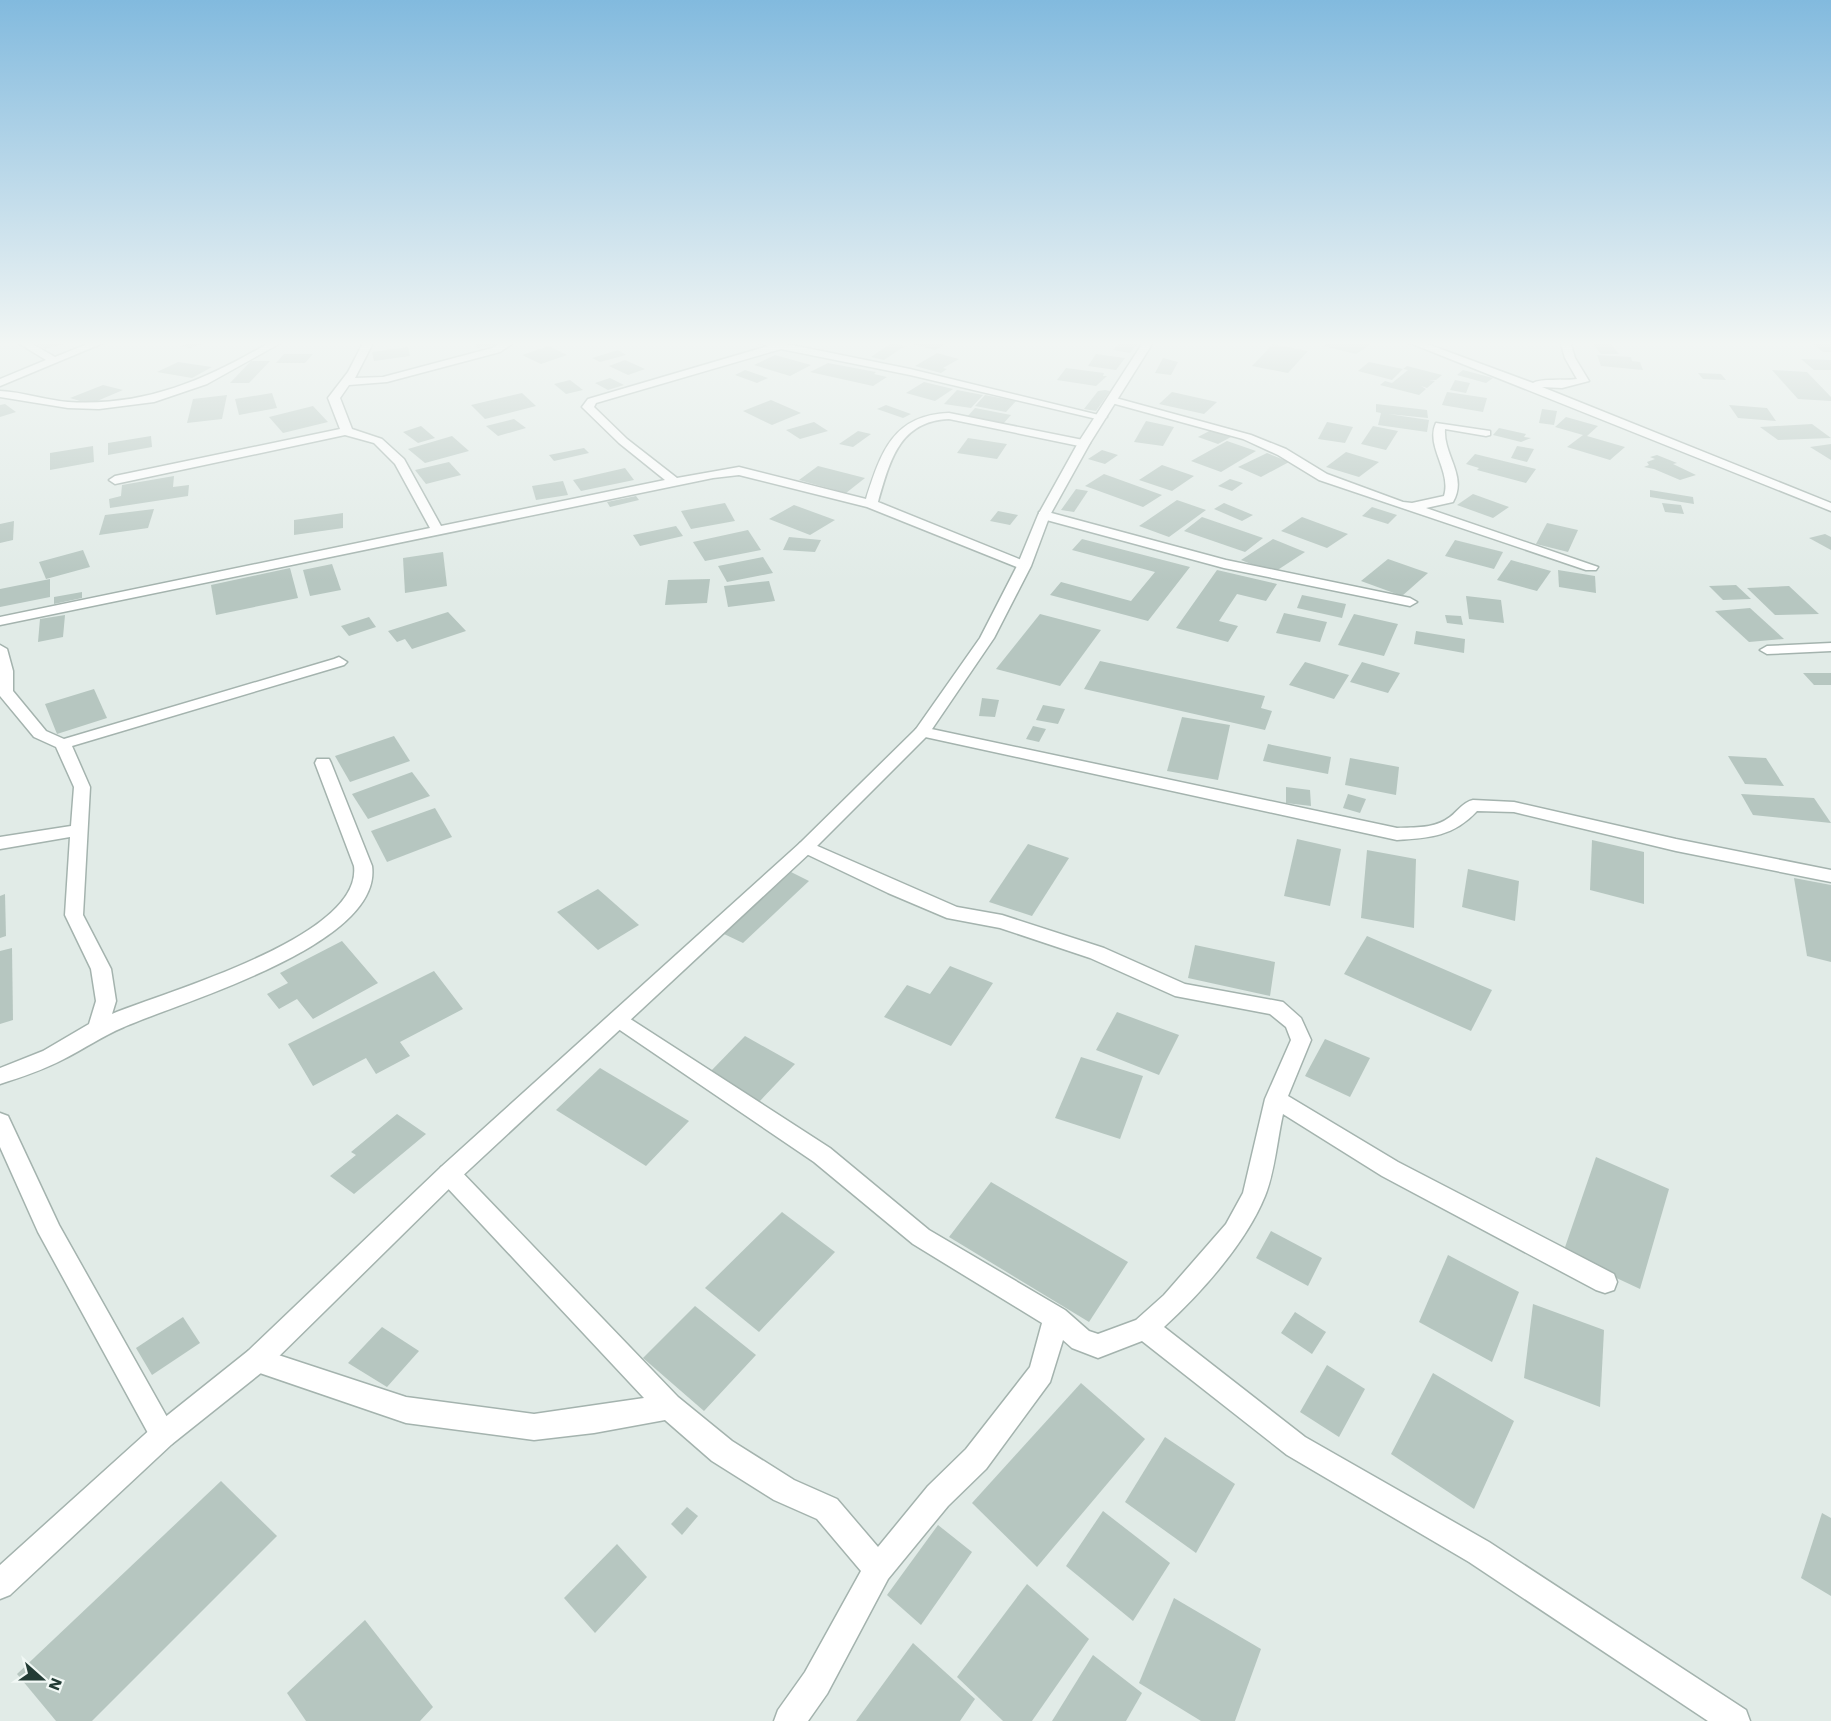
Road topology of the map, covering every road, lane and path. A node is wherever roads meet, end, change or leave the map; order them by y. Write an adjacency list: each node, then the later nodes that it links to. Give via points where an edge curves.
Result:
1 (344, 421): 8 (street)
2 (603, 421): 12 (street)
3 (919, 421): 13 (street, via 903,432 889,450)
4 (976, 421): 10 (street)
5 (1098, 421): 10 (street)
6 (1195, 421): 14 (street, via 1282,452 1323,477)
7 (1617, 421): 15 (street)
8 (346, 431): 11 (street); 17 (street, via 378,441 400,462)
9 (1486, 433): 14 (street, via 1440,425 1438,432 1451,468 1453,492 1449,499)
10 (1084, 443): 16 (street)
11 (115, 480)
12 (674, 480): 13 (street, via 739,471); 17 (street)
13 (871, 504): 18 (street)
14 (1412, 507): 19 (street)
15 (1831, 507)
16 (1044, 515): 18 (street); 20 (street, via 1224,564)
17 (437, 530): 21 (street)
18 (1024, 566): 26 (street, via 987,638)
19 (1591, 567)
20 (1410, 602)
21 (0, 621)
22 (1831, 647): 24 (street)
23 (0, 649): 27 (street, via 5,692 40,734)
24 (1767, 650)
25 (339, 662): 27 (street)
26 (922, 732): 31 (street); 32 (street, via 1397,834 1439,832 1455,825 1473,805 1514,807)
27 (63, 744): 29 (street, via 82,787)
28 (323, 764): 34 (street, via 364,873 355,900 329,928 239,975)
29 (80, 830): 30 (street); 34 (street, via 74,915 101,969 106,1001)
30 (0, 843)
31 (806, 847): 33 (street); 36 (street, via 954,913 1002,922 1096,952 1182,991 1276,1007 1294,1023 1301,1040)
32 (1831, 876)
33 (618, 1019): 38 (street); 40 (street, via 822,1155 921,1237)
34 (98, 1029): 35 (street, via 27,1068)
35 (0, 1076)
36 (1276, 1099): 39 (street, via 1390,1169); 41 (street, via 1254,1194 1234,1231 1173,1303)
37 (0, 1122): 44 (street, via 50,1232)
38 (449, 1174): 42 (street); 43 (street)
39 (1605, 1282)
40 (1056, 1318): 41 (street, via 1081,1340 1098,1346); 45 (street, via 1041,1373 975,1459 938,1496)
41 (1145, 1328): 48 (street, via 1296,1446 1479,1552)
42 (257, 1360): 43 (street, via 406,1410 534,1427); 44 (street)
43 (669, 1406): 45 (street, via 722,1451 783,1490 827,1509)
44 (163, 1434): 46 (street)
45 (878, 1569): 47 (street, via 816,1683)
46 (0, 1585)
47 (789, 1721)
48 (1735, 1721)

